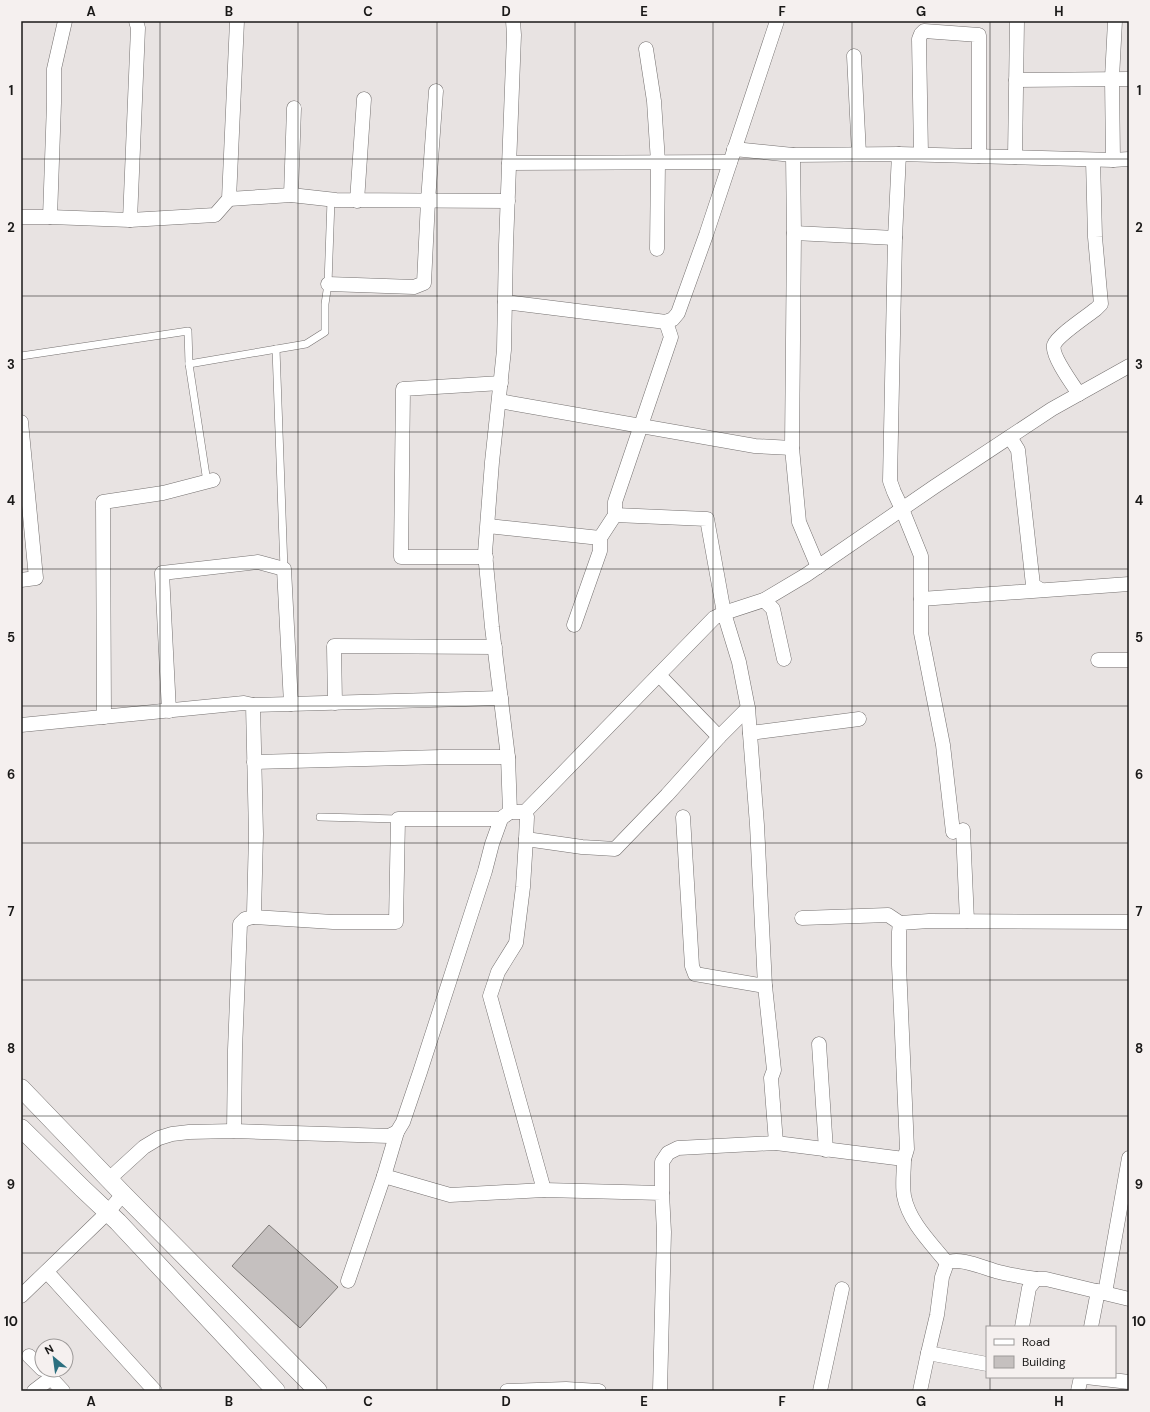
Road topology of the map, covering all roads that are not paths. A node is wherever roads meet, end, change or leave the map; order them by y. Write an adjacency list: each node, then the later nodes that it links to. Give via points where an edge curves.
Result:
1 (65, 21): 34 (street, via 54,68)
2 (136, 21): 36 (street, via 138,28)
3 (237, 21): 29 (street)
4 (513, 21): 27 (street)
5 (777, 21): 19 (street)
6 (1017, 21): 12 (street)
7 (1115, 21): 10 (street)
8 (646, 49): 26 (street, via 654,101)
9 (854, 56): 16 (street)
10 (1112, 78): 11 (street); 12 (street); 25 (street)
11 (1129, 79)
12 (1016, 80): 22 (street)
13 (436, 91): 33 (street)
14 (364, 99): 32 (street)
15 (294, 108): 28 (street)
16 (859, 154): 17 (street); 20 (street)
17 (899, 154): 18 (street); 38 (street)
18 (921, 154): 21 (street); 21 (street, via 919,39 924,31 979,35)
19 (732, 155): 20 (street); 26 (street); 42 (street, via 678,313)
20 (793, 155): 37 (street)
21 (979, 156): 22 (street)
22 (1016, 157): 24 (street)
23 (1129, 159): 25 (street)
24 (1092, 160): 25 (street); 48 (street, via 1101,304 1058,339 1054,346 1054,354)
25 (1113, 160)
26 (658, 162): 27 (street); 39 (street)
27 (509, 163): 31 (street)
28 (292, 195): 29 (street); 30 (street)
29 (229, 199): 36 (street, via 215,215)
30 (331, 200): 32 (street); 40 (lane)
31 (508, 200): 33 (street); 41 (street)
32 (357, 201): 33 (street)
33 (428, 201): 40 (street, via 424,282 414,287)
34 (50, 216): 35 (street); 36 (street)
35 (21, 218)
36 (130, 220)
37 (794, 233): 38 (street); 53 (street)
38 (895, 238): 55 (street, via 890,480)
39 (657, 249)
40 (328, 284): 43 (lane, via 325,332 306,344)
41 (505, 302): 42 (street); 47 (street)
42 (666, 322): 51 (street, via 671,337)
43 (276, 349): 45 (lane); 61 (lane)
44 (21, 356): 45 (lane, via 188,331)
45 (189, 364): 54 (lane)
46 (1129, 366): 48 (street)
47 (501, 383): 49 (street); 59 (street, via 403,389 401,557)
48 (1079, 394): 52 (street)
49 (499, 401): 51 (street); 57 (street)
50 (21, 422): 62 (street, via 36,578)
51 (640, 426): 53 (street, via 756,446); 56 (street, via 615,502)
52 (1010, 437): 55 (street); 64 (street, via 1018,450 1033,584)
53 (792, 448): 60 (street, via 799,522)
54 (210, 481): 80 (street, via 163,493 103,502)
55 (902, 509): 60 (street); 65 (street, via 921,556)
56 (615, 515): 58 (street); 67 (street, via 707,519)
57 (488, 526): 58 (street); 59 (street)
58 (600, 538): 68 (street, via 600,551)
59 (486, 557): 69 (street)
60 (818, 567): 66 (street)
61 (284, 569): 76 (street); 79 (street, via 258,562 162,573)
62 (21, 580)
63 (1129, 584): 64 (street)
64 (1041, 590): 65 (street)
65 (921, 599): 95 (street, via 921,633 958,831)
66 (764, 600): 67 (street); 70 (street, via 773,609)
67 (724, 613): 73 (street, via 714,618); 78 (street, via 739,662)
68 (574, 625)
69 (495, 647): 74 (street); 75 (street, via 334,646)
70 (784, 659)
71 (1098, 660): 72 (street)
72 (1129, 660)
73 (659, 675): 84 (street); 87 (street)
74 (501, 698): 75 (street); 85 (street)
75 (335, 703): 76 (street)
76 (291, 704): 77 (street)
77 (253, 705): 79 (street, via 244,703); 86 (street)
78 (748, 708): 83 (street); 84 (street)
79 (169, 711): 80 (street)
80 (104, 717): 82 (street)
81 (859, 719): 83 (street)
82 (21, 725)
83 (750, 733): 98 (street)
84 (719, 737): 92 (street, via 614,849)
85 (508, 757): 86 (street); 88 (street)
86 (254, 762): 93 (street, via 256,834)
87 (524, 812): 88 (street); 92 (street, via 527,817)
88 (505, 816): 91 (street); 103 (street, via 492,844 420,1072 403,1122)
89 (320, 817): 91 (lane)
90 (683, 817): 98 (street, via 692,966 695,974)
91 (398, 819): 93 (street, via 396,922 333,922)
92 (526, 839): 110 (street, via 516,943 498,972 490,996)
93 (253, 917): 102 (street, via 240,924)
94 (802, 918): 97 (street, via 888,915)
95 (967, 921): 96 (street); 97 (street, via 929,920)
96 (1129, 922)
97 (900, 923): 106 (street, via 899,965 908,1149)
98 (765, 986): 104 (street, via 774,1070 771,1078)
99 (819, 1044): 105 (street)
100 (21, 1088): 109 (street)
101 (21, 1128): 113 (street)
102 (234, 1131): 103 (street, via 369,1136 389,1136); 109 (street, via 189,1132 159,1138)
103 (397, 1132): 108 (street)
104 (776, 1143): 105 (street); 111 (street, via 678,1148 668,1153 662,1162)
105 (826, 1150): 106 (street)
106 (904, 1159): 115 (street, via 904,1195 910,1215)
107 (1129, 1163): 114 (street)
108 (384, 1176): 110 (street, via 450,1195); 118 (street)
109 (109, 1179): 112 (street)
110 (544, 1190): 111 (street)
111 (662, 1193): 141 (street, via 664,1232)
112 (123, 1194): 113 (street); 138 (street)
113 (108, 1212): 116 (street); 137 (street)
114 (1123, 1222): 120 (street)
115 (947, 1263): 117 (street, via 965,1262 998,1272); 125 (street, via 942,1277)
116 (48, 1272): 121 (street); 136 (street)
117 (1036, 1279): 120 (street); 123 (street, via 1029,1288)
118 (348, 1281)
119 (842, 1289): 142 (street)
120 (1101, 1292): 122 (street); 124 (street)
121 (21, 1296)
122 (1129, 1299)
123 (1022, 1326)
124 (1091, 1326)
125 (928, 1353): 128 (street); 143 (street)
126 (29, 1356): 127 (street)
127 (34, 1361)
128 (986, 1364)
129 (42, 1378): 134 (street)
130 (51, 1378): 135 (street)
131 (1081, 1378): 144 (street)
132 (1095, 1378): 133 (street)
133 (1129, 1382)
134 (34, 1391)
135 (63, 1391)
136 (155, 1391)
137 (276, 1391)
138 (318, 1391)
139 (507, 1391): 140 (street)
140 (599, 1391)
141 (660, 1391)
142 (820, 1391)
143 (920, 1391)
144 (1078, 1391)

